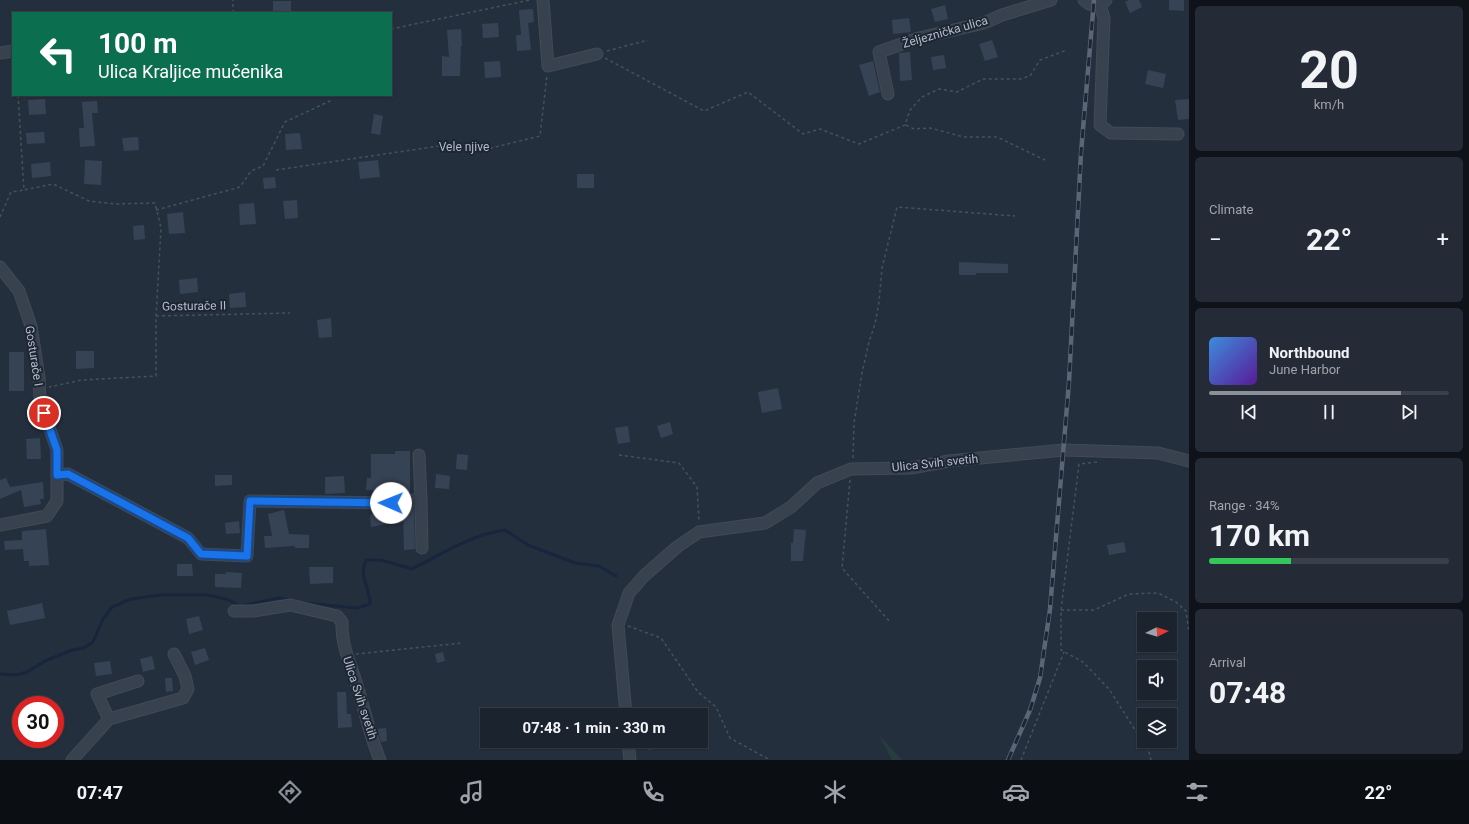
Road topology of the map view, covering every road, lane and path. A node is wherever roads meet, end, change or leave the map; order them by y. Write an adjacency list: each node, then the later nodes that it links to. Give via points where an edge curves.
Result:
1 (233, 0): 7 (path)
2 (530, 0): 8 (path)
3 (543, 0): 14 (street)
4 (1051, 0): 15 (street, Željeznička ulica, via 984,23 919,38 880,52)
5 (1084, 0): 6 (street, via 1089,4)
6 (1103, 3): 19 (street, via 1100,125 1111,133)
7 (232, 12)
8 (392, 29)
9 (648, 40): 13 (path)
10 (1067, 50): 18 (path, via 1040,60 1030,76 1025,78 983,79 957,92 939,89 922,97 910,110)
11 (12, 52): 12 (street)
12 (0, 53)
13 (597, 54): 14 (street); 18 (path, via 704,111 748,92 803,134 820,129 859,144)
14 (548, 66): 21 (path, Vele njive, via 540,136 487,149 446,145)
15 (888, 94)
16 (18, 96): 22 (path)
17 (332, 100): 23 (path, via 285,122 263,166 251,171 240,187)
18 (905, 125): 20 (path, via 914,129 930,128 964,137 997,137)
19 (1178, 134)
20 (1045, 160)
21 (276, 170)
22 (24, 190): 23 (path, via 53,184 88,202 155,203); 25 (path, via 11,192)
23 (156, 210): 28 (path, via 161,228)
24 (1015, 216): 34 (path, via 897,207 882,268 875,324 862,373 854,423)
25 (0, 217)
26 (0, 267): 29 (street, Gosturače I, via 19,291 31,326)
27 (290, 313): 28 (path, Gosturače II)
28 (156, 316): 29 (path, Gosturače II, via 156,376 82,380)
29 (40, 388): 35 (street, Gosturače I, via 40,400 57,450)
30 (1105, 450): 33 (street, Ulica Svih svetih, via 1158,453); 34 (street, Ulica Svih svetih, via 1064,450 949,461 911,468); 40 (path, via 1100,462 1079,464)
31 (619, 454): 38 (path, via 679,463 697,487)
32 (420, 455): 36 (street)
33 (1189, 461)
34 (851, 469): 38 (street, Ulica Svih svetih, via 817,483 791,507 765,523); 42 (path, via 842,568)
35 (57, 475): 36 (street, via 68,474 188,538 201,554 247,556 250,501 391,503); 37 (street, Gosturače I, via 57,501 48,516)
36 (421, 499): 39 (street)
37 (0, 525)
38 (699, 532): 43 (street, Ulica Svih svetih, via 677,547 644,576 630,593)
39 (422, 548)
40 (1061, 610): 44 (path, via 1094,610 1129,594 1158,593 1176,602 1186,611); 46 (path, via 1061,650)
41 (234, 611): 48 (street, Ulica Svih svetih, via 253,611 290,605 337,616 342,622 341,635)
42 (890, 622)
43 (618, 625): 50 (street, Ulica Svih svetih); 56 (path, via 661,638 698,692 716,707 730,738)
44 (1189, 633)
45 (462, 643): 48 (path)
46 (1064, 652): 57 (path); 58 (path, via 1082,662 1109,689 1149,752)
47 (174, 654): 51 (street, via 185,676 188,689 183,698)
48 (345, 654): 54 (street, Ulica Svih svetih)
49 (138, 680): 51 (street, via 97,694)
50 (625, 708)
51 (109, 719): 53 (street)
52 (629, 748): 55 (street)
53 (72, 760)
54 (380, 760)
55 (630, 760)
56 (770, 760)
57 (1021, 760)
58 (1151, 760)

